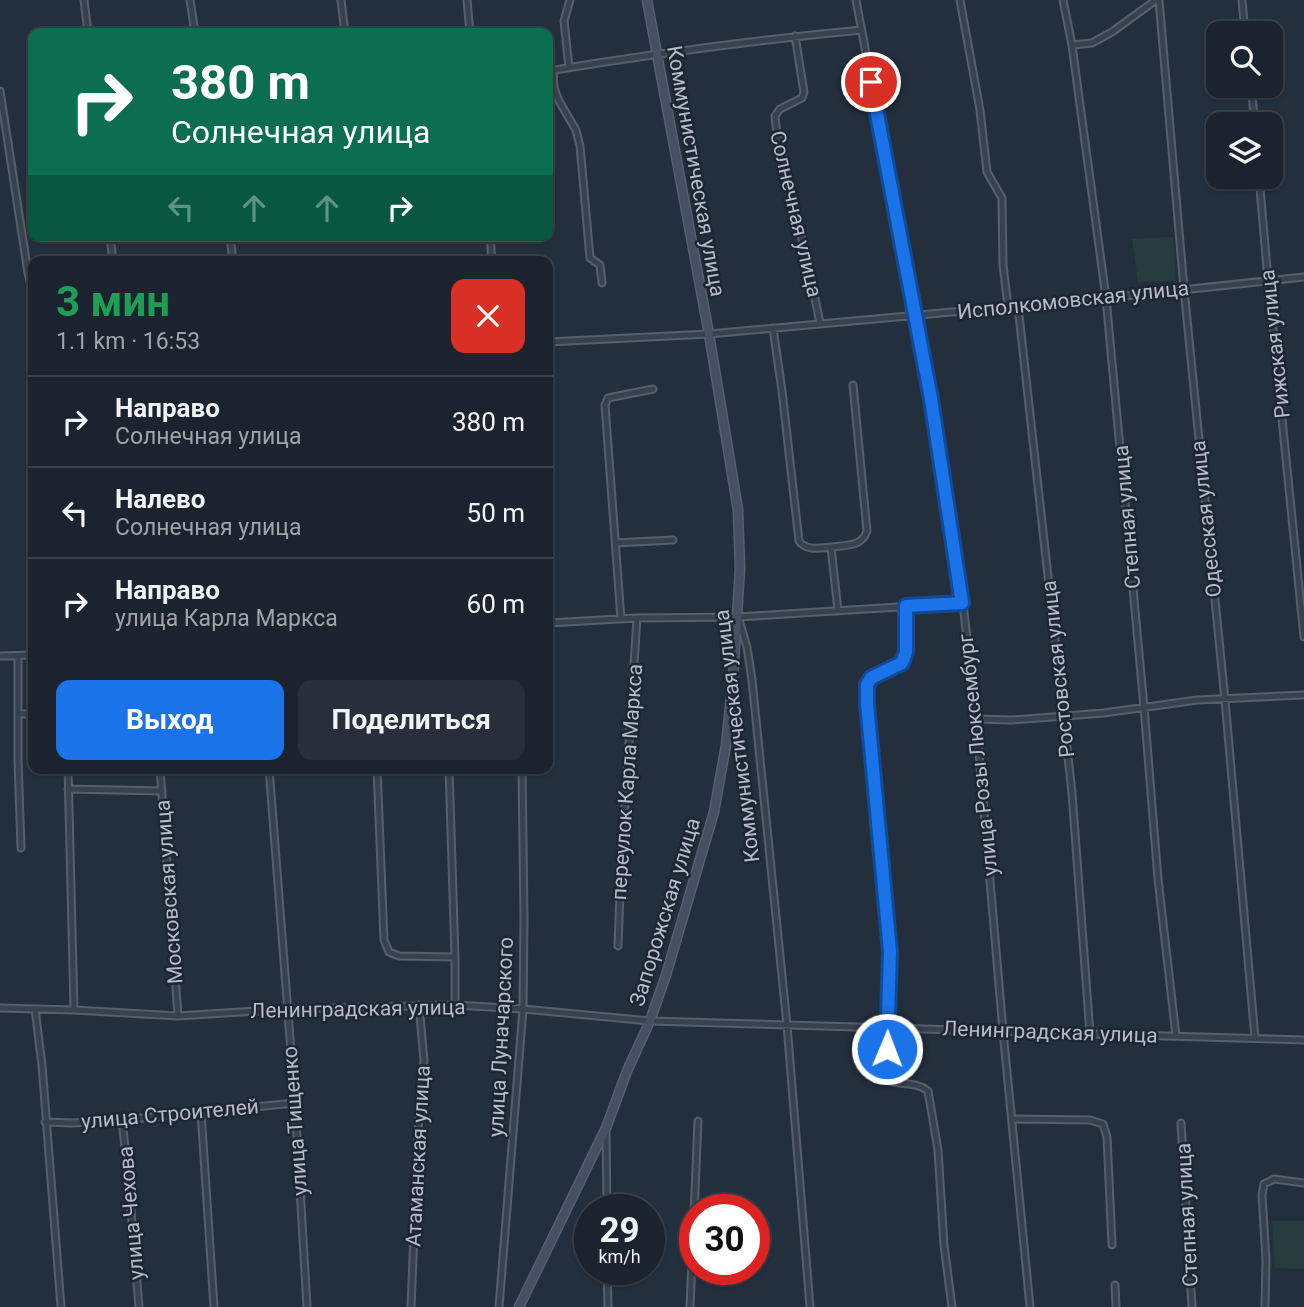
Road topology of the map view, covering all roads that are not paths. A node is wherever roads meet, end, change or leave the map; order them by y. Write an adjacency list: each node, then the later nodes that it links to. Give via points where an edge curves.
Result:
1 (84, 0): 13 (street)
2 (190, 0): 14 (street)
3 (341, 0): 15 (street)
4 (467, 0): 16 (street)
5 (570, 0): 21 (street, via 564,21)
6 (647, 0): 20 (main road, Коммунистическая улица)
7 (856, 0): 17 (street, улица Розы Люксембург)
8 (960, 0): 33 (street, via 981,110 987,172 1002,198)
9 (1063, 0): 19 (street, Степная улица)
10 (1158, 0): 19 (street, via 1092,43); 30 (street, Одесская улица)
11 (1242, 0): 12 (street)
12 (1244, 21)
13 (87, 28)
14 (194, 28)
15 (344, 28)
16 (470, 28)
17 (861, 30): 18 (street); 34 (street, улица Розы Люксембург)
18 (795, 36): 20 (street); 35 (street, Солнечная улица, via 804,92 775,116)
19 (1072, 45): 31 (street, Степная улица)
20 (657, 54): 21 (street); 37 (main road, Коммунистическая улица)
21 (569, 67): 22 (street)
22 (553, 70)
23 (553, 84): 29 (street, via 580,146 590,258 600,265)
24 (0, 91): 26 (street)
25 (1260, 189): 28 (street, Рижская улица)
26 (28, 273)
27 (1304, 277): 28 (street, Исполкомовская улица)
28 (1268, 280): 30 (street, Исполкомовская улица); 51 (street, Рижская улица)
29 (602, 283)
30 (1184, 289): 31 (street, Исполкомовская улица); 56 (street, Одесская улица)
31 (1106, 298): 32 (street, Исполкомовская улица); 57 (street, Степная улица)
32 (1018, 306): 33 (street, Исполкомовская улица); 60 (street, Ростовская улица)
33 (1008, 307): 34 (street, Исполкомовская улица)
34 (916, 315): 35 (street, Исполкомовская улица); 44 (street, улица Розы Люксембург)
35 (820, 323): 36 (street, Исполкомовская улица)
36 (773, 328): 37 (street, Исполкомовская улица); 43 (street, via 799,541 808,548)
37 (709, 334): 38 (street, Исполкомовская улица); 47 (main road, Коммунистическая улица, via 738,510)
38 (553, 342)
39 (853, 385): 43 (street, via 867,531 858,544)
40 (653, 389): 42 (street, via 608,398 605,405)
41 (673, 540): 42 (street)
42 (615, 543): 49 (street)
43 (831, 547): 46 (street)
44 (962, 603): 45 (street); 61 (street, улица Розы Люксембург)
45 (906, 606): 46 (street); 83 (street, via 902,663 871,678 867,685 890,952)
46 (838, 611): 47 (street)
47 (738, 617): 48 (street); 81 (main road, Запорожская улица, via 726,744 714,812); 82 (street, Коммунистическая улица, via 752,680)
48 (638, 618): 49 (street); 71 (street, переулок Карла Маркса)
49 (621, 619): 50 (street)
50 (553, 623)
51 (1304, 637)
52 (28, 655): 54 (street)
53 (0, 656): 54 (street)
54 (18, 656): 58 (street)
55 (1304, 695): 56 (street)
56 (1225, 700): 57 (street); 87 (street, Одесская улица)
57 (1144, 707): 60 (street); 86 (street, Степная улица)
58 (18, 713): 59 (street); 70 (street)
59 (28, 714)
60 (1063, 715): 61 (street); 85 (street, Ростовская улица)
61 (976, 719): 84 (street, улица Розы Люксембург)
62 (68, 774): 68 (street)
63 (161, 774): 69 (street, Московская улица)
64 (270, 774): 77 (street, улица Тищенко)
65 (377, 774): 72 (street, via 384,940 389,952)
66 (449, 774): 72 (street)
67 (522, 774): 78 (street, улица Луначарского)
68 (68, 789): 69 (street); 79 (street)
69 (162, 791): 80 (street, Московская улица)
70 (21, 848)
71 (618, 946)
72 (455, 957): 74 (street)
73 (419, 1005): 74 (street, Ленинградская улица); 77 (street, Ленинградская улица); 106 (street, Атаманская улица, via 424,1060)
74 (455, 1005): 78 (street, Ленинградская улица)
75 (0, 1008): 76 (street, Ленинградская улица)
76 (35, 1009): 79 (street, Ленинградская улица); 94 (street)
77 (288, 1009): 80 (street, Ленинградская улица); 89 (street, улица Тищенко)
78 (523, 1009): 81 (street, Ленинградская улица); 107 (street, улица Луначарского)
79 (74, 1010): 80 (street, Ленинградская улица)
80 (178, 1016)
81 (650, 1021): 82 (street, Ленинградская улица); 96 (main road, Запорожская улица)
82 (787, 1025): 83 (street, Ленинградская улица); 111 (street, Коммунистическая улица)
83 (887, 1026): 84 (street, Ленинградская улица); 112 (street, via 890,1081 920,1085 928,1091)
84 (1003, 1031): 85 (street, Ленинградская улица); 92 (street, улица Розы Люксембург)
85 (1090, 1034): 86 (street, Ленинградская улица)
86 (1176, 1036): 87 (street, Ленинградская улица)
87 (1255, 1038): 88 (street, Ленинградская улица)
88 (1304, 1040)
89 (295, 1103): 90 (street, улица Строителей); 105 (street, улица Тищенко)
90 (201, 1112): 91 (street, улица Строителей); 104 (street)
91 (122, 1119): 94 (street, улица Строителей); 103 (street, улица Чехова)
92 (1012, 1119): 99 (street, via 1103,1124); 113 (street, улица Розы Люксембург)
93 (698, 1121): 110 (street)
94 (45, 1122): 102 (street)
95 (1181, 1123): 115 (street, Степная улица)
96 (606, 1128): 98 (street, Запорожская улица); 108 (main road)
97 (1304, 1183): 116 (street, via 1274,1180 1264,1184)
98 (607, 1194)
99 (1112, 1245)
100 (1115, 1284): 114 (street)
101 (607, 1285): 109 (street)
102 (61, 1307)
103 (139, 1307)
104 (214, 1307)
105 (307, 1307)
106 (411, 1307)
107 (499, 1307)
108 (519, 1307)
109 (608, 1307)
110 (690, 1307)
111 (810, 1307)
112 (952, 1307)
113 (1030, 1307)
114 (1116, 1307)
115 (1192, 1307)
116 (1265, 1307)

